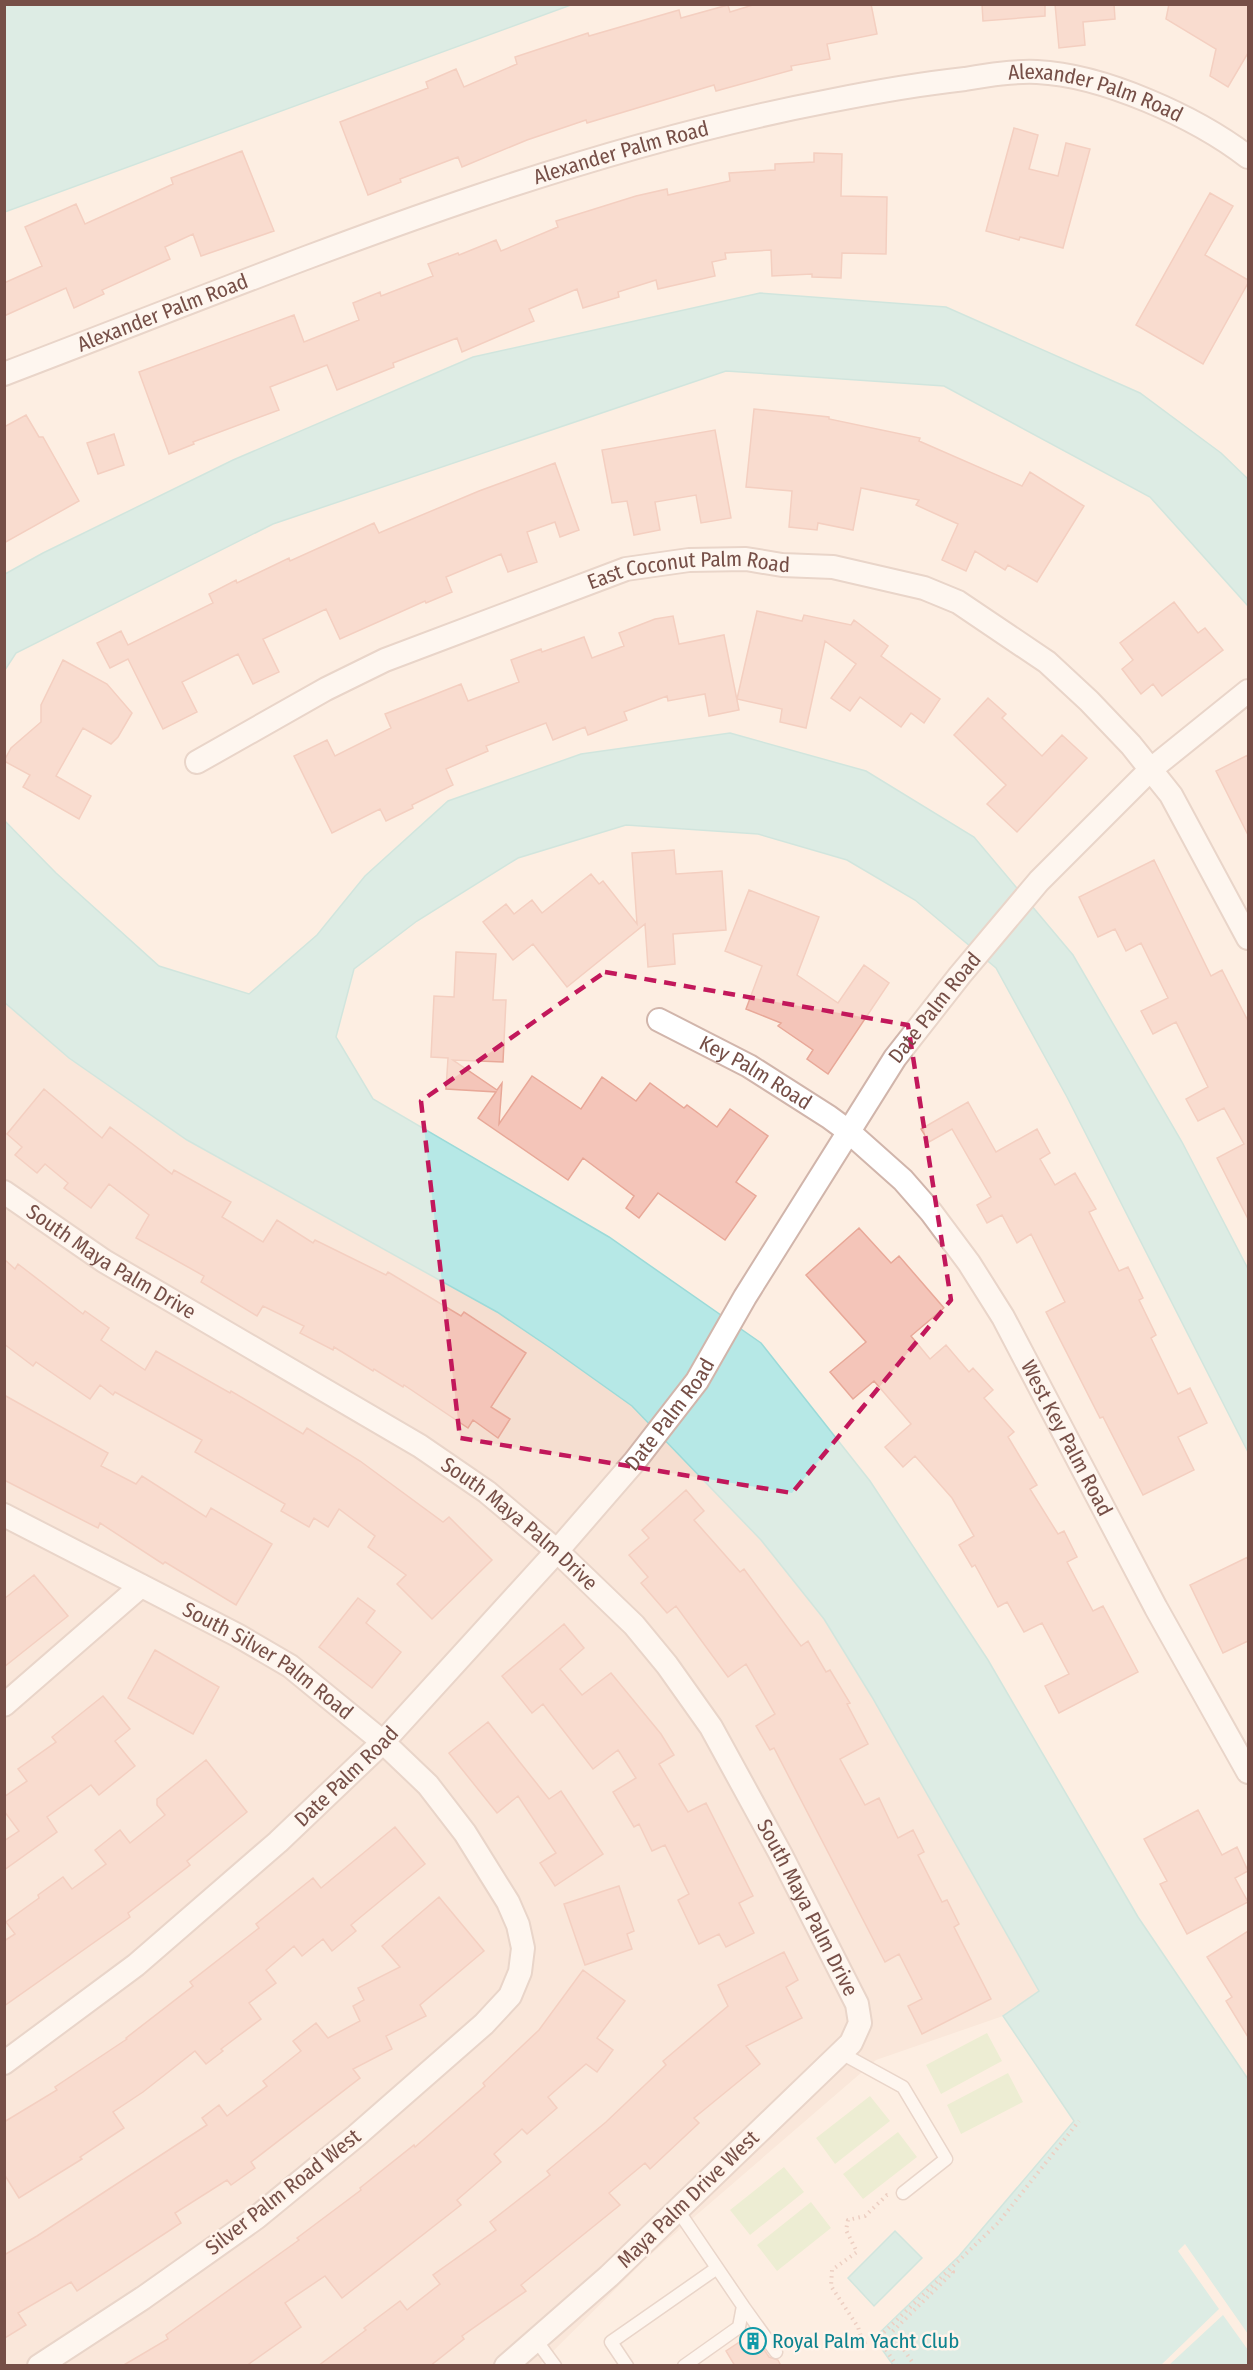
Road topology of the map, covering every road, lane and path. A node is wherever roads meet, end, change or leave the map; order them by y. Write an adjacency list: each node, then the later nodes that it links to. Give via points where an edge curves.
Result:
1 (1248, 157): 2 (street, Alexander Palm Road, via 1168,109 1083,80 1038,72 907,86 767,114 453,203)
2 (4, 374)
3 (1248, 690): 5 (street, Date Palm Road)
4 (197, 762): 5 (street, East Coconut Palm Road, via 385,660 626,569 689,560 746,559 833,567 924,588 958,602 1047,662 1089,700)
5 (1150, 770): 6 (street, East Coconut Palm Road, via 1171,795); 8 (street, Date Palm Road, via 1039,880 895,1058)
6 (1248, 938)
7 (659, 1020): 8 (street, Key Palm Road, via 749,1066)
8 (848, 1131): 11 (street, Date Palm Road, via 697,1381); 15 (street, West Key Palm Road, via 903,1180 981,1281)
9 (4, 1192): 11 (street, South Maya Palm Drive, via 104,1261 420,1446 487,1492)
10 (4, 1515): 12 (street, South Silver Palm Road)
11 (557, 1551): 14 (street, Date Palm Road); 17 (street, South Maya Palm Drive, via 634,1625 711,1727 780,1853 856,2004)
12 (141, 1586): 13 (street); 14 (street, South Silver Palm Road, via 290,1666)
13 (4, 1705)
14 (383, 1742): 16 (street, South Silver Palm Road, via 434,1793 465,1833 508,1902 523,1948 520,1972); 19 (street, Date Palm Road, via 211,1902 136,1965)
15 (1248, 1772)
16 (510, 1996): 29 (street, Silver Palm Road West, via 484,2024 256,2218)
17 (860, 2023): 18 (street, Maya Palm Drive West, via 851,2043)
18 (841, 2053): 21 (lane, via 903,2087 946,2159); 22 (street, Maya Palm Drive West)
19 (4, 2063)
20 (1079, 2121): 24 (path, via 998,2223)
21 (903, 2193): 26 (path, via 887,2195 865,2216 848,2220 846,2230 857,2252 832,2270 831,2286 858,2327 863,2343)
22 (677, 2209): 23 (lane); 27 (street, Maya Palm Drive West)
23 (717, 2268): 25 (lane); 32 (lane, via 611,2342)
24 (950, 2269): 26 (path); 35 (path, via 953,2272 892,2332)
25 (743, 2306): 28 (lane); 33 (lane, via 739,2327)
26 (878, 2338): 34 (path)
27 (536, 2340): 30 (street, Maya Palm Drive West); 31 (lane)
28 (776, 2352)
29 (39, 2366)
30 (506, 2366)
31 (555, 2366)
32 (627, 2366)
33 (684, 2366)
34 (897, 2366)
35 (915, 2366)

